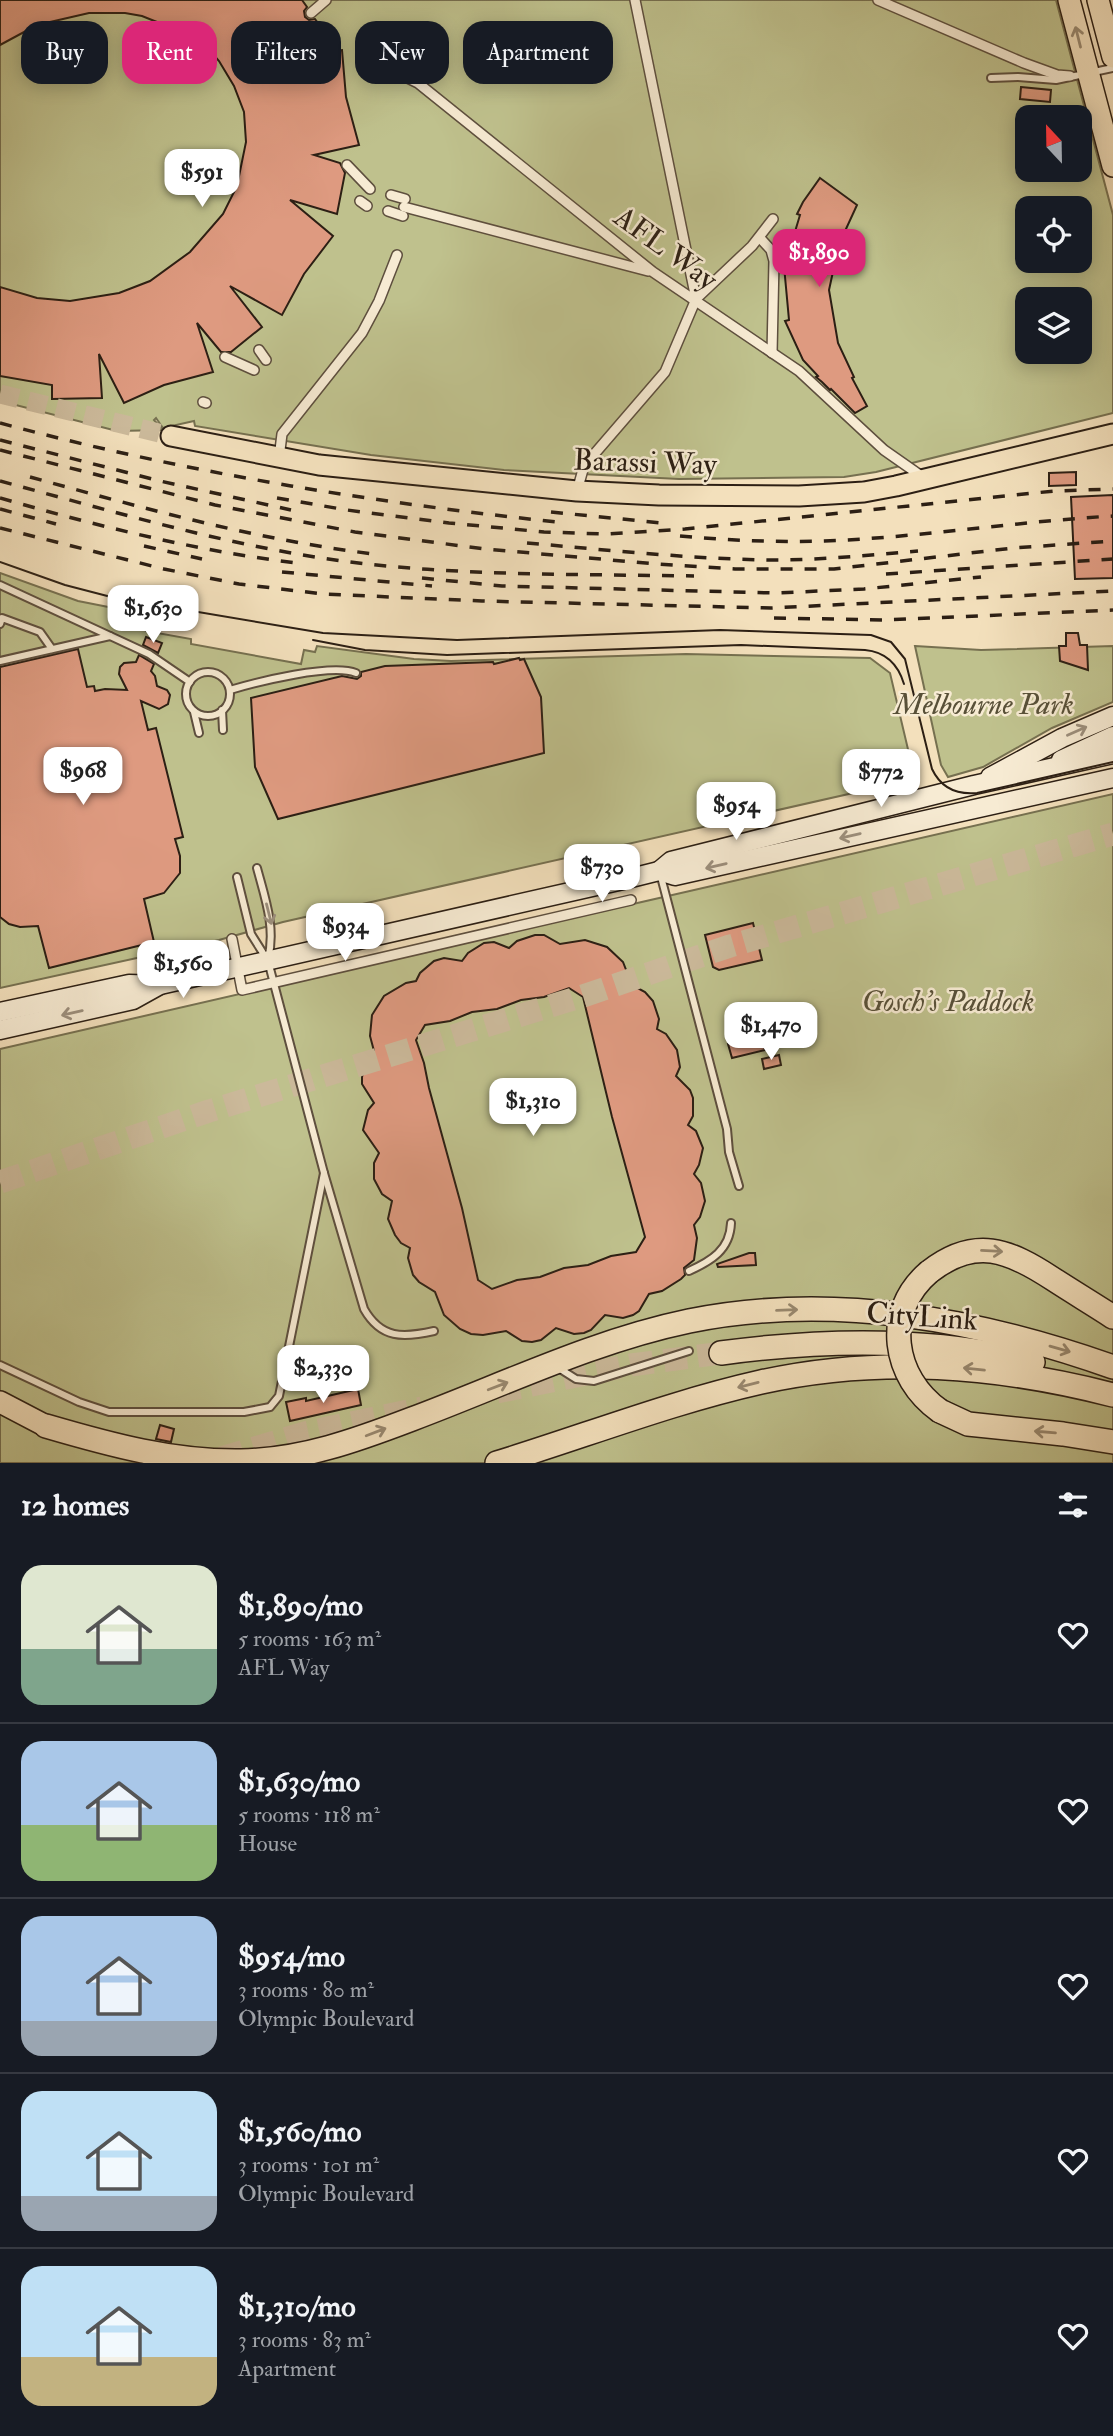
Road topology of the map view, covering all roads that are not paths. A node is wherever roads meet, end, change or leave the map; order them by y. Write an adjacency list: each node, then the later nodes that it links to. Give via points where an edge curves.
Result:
1 (326, 0): 6 (street)
2 (635, 0): 22 (street)
3 (878, 0): 9 (street, via 1024,64 1057,75)
4 (1069, 0): 9 (highway, one-way to 4)
5 (1098, 0): 7 (highway)
6 (311, 13)
7 (1113, 57)
8 (1113, 68): 9 (lane)
9 (1079, 75): 10 (lane, via 1056,80); 13 (highway)
10 (991, 78)
11 (419, 84): 21 (street, AFL Way)
12 (347, 165): 14 (street)
13 (1113, 166)
14 (370, 189)
15 (391, 195): 16 (street)
16 (404, 207): 17 (street); 21 (street)
17 (388, 211)
18 (773, 219): 19 (street)
19 (760, 238): 22 (street); 24 (street, via 775,261)
20 (397, 255): 30 (street, via 362,333 282,434)
21 (653, 272): 22 (street, AFL Way)
22 (696, 299): 24 (street, AFL Way); 32 (street, via 665,372 584,466)
23 (259, 350): 26 (street)
24 (772, 353): 31 (street, AFL Way, via 815,385 884,450)
25 (225, 357): 27 (street)
26 (266, 360)
27 (254, 370)
28 (171, 436): 30 (main road, Barassi Way)
29 (1109, 436): 31 (main road, Barassi Way)
30 (279, 458): 32 (main road, Barassi Way)
31 (926, 479): 32 (main road, Barassi Way, via 864,492 799,496)
32 (577, 491)
33 (0, 584): 35 (lane)
34 (0, 624): 36 (lane, via 2,618 40,632)
35 (110, 636): 36 (lane); 40 (lane, via 149,654)
36 (52, 649): 38 (lane)
37 (0, 651): 38 (lane)
38 (2, 661)
39 (356, 673): 41 (lane, via 339,669)
40 (190, 682): 41 (lane, via 202,674 216,674); 43 (lane, via 186,695)
41 (230, 690): 42 (lane, via 229,703)
42 (222, 710): 43 (lane, via 206,717); 45 (lane)
43 (194, 712): 46 (lane)
44 (1113, 716): 48 (main road, one-way to 44)
45 (223, 730)
46 (199, 733)
47 (1113, 736): 50 (main road)
48 (1041, 748): 50 (main road); 52 (main road)
49 (1113, 754): 50 (main road)
50 (1033, 774): 52 (main road); 53 (main road, via 1037,786); 54 (main road)
51 (1113, 778): 53 (main road)
52 (974, 785): 56 (main road, via 671,861)
53 (1048, 793): 54 (main road)
54 (965, 810): 56 (main road, one-way to 56, via 675,876)
55 (257, 868): 60 (lane, one-way to 60, via 272,926)
56 (659, 871): 60 (main road); 67 (lane)
57 (237, 877): 60 (lane, via 251,934)
58 (631, 900): 62 (street)
59 (232, 939): 61 (street)
60 (268, 961): 61 (main road); 62 (lane)
61 (238, 967): 62 (street, via 242,990); 63 (main road)
62 (273, 983): 66 (lane)
63 (160, 985): 64 (main road, via 129,984); 65 (main road, one-way to 65, via 133,1000)
64 (0, 1012)
65 (0, 1030)
66 (324, 1173): 71 (lane, via 371,1321 390,1334); 75 (lane, via 279,1396 270,1407 244,1412 109,1412)
67 (739, 1186)
68 (731, 1223): 69 (lane, via 728,1241 716,1257)
69 (689, 1271)
70 (1113, 1317): 81 (highway, one-way to 70, bridge, via 968,1424 928,1402 902,1364 898,1342 900,1320 916,1285 959,1255 979,1251 1000,1251 1027,1262)
71 (433, 1331)
72 (689, 1351): 74 (lane, via 594,1381 576,1379)
73 (721, 1353): 77 (highway, CityLink, via 852,1342 943,1347 1030,1362)
74 (552, 1364): 76 (highway, one-way to 76, via 688,1321 809,1309 922,1317 1042,1344); 80 (highway, one-way to 74, via 125,1449 187,1460 244,1461 303,1454)
75 (0, 1365)
76 (1113, 1367)
77 (1113, 1388)
78 (1113, 1395): 83 (highway, one-way to 83, via 966,1368 834,1371 724,1391)
79 (0, 1402): 80 (highway)
80 (46, 1426): 82 (highway)
81 (1113, 1441)
82 (125, 1463)
83 (497, 1463)

